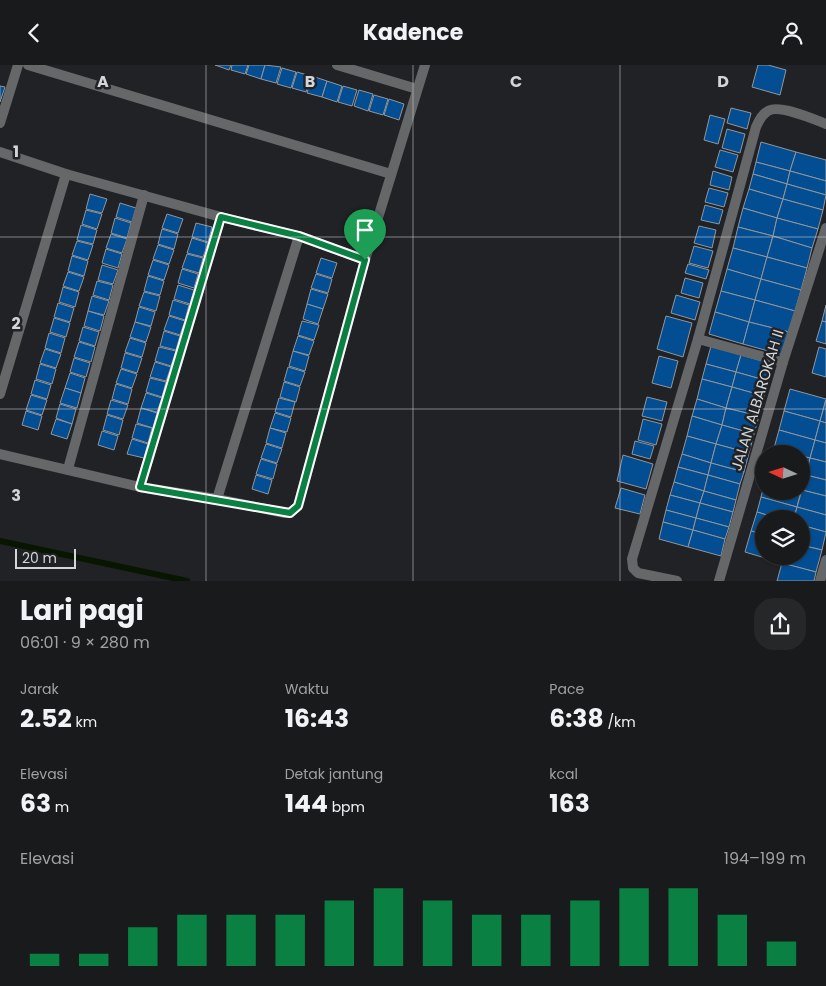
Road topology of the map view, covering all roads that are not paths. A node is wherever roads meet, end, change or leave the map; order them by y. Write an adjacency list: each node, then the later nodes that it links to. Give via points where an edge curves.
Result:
1 (18, 65): 6 (street)
2 (28, 65): 10 (street)
3 (425, 65): 5 (street)
4 (343, 66): 5 (street)
5 (417, 89): 10 (street)
6 (0, 123)
7 (826, 124): 16 (street, via 778,108 761,117)
8 (0, 152): 9 (street)
9 (66, 174): 11 (street); 18 (street)
10 (391, 174): 15 (street)
11 (144, 195): 12 (street); 20 (street)
12 (221, 217): 14 (street); 21 (street)
13 (826, 227): 17 (street, JALAN ALBAROKAH II)
14 (299, 236): 15 (street); 22 (street)
15 (365, 260): 22 (street, via 298,506 285,513)
16 (698, 339): 17 (street); 24 (street, via 632,559 633,568 638,573)
17 (783, 362): 25 (street, JALAN ALBAROKAH II)
18 (0, 394)
19 (0, 454): 20 (street)
20 (68, 469): 21 (street)
21 (140, 487): 22 (street)
22 (217, 499)
23 (826, 560): 26 (street)
24 (678, 581)
25 (719, 581)
26 (820, 581)

